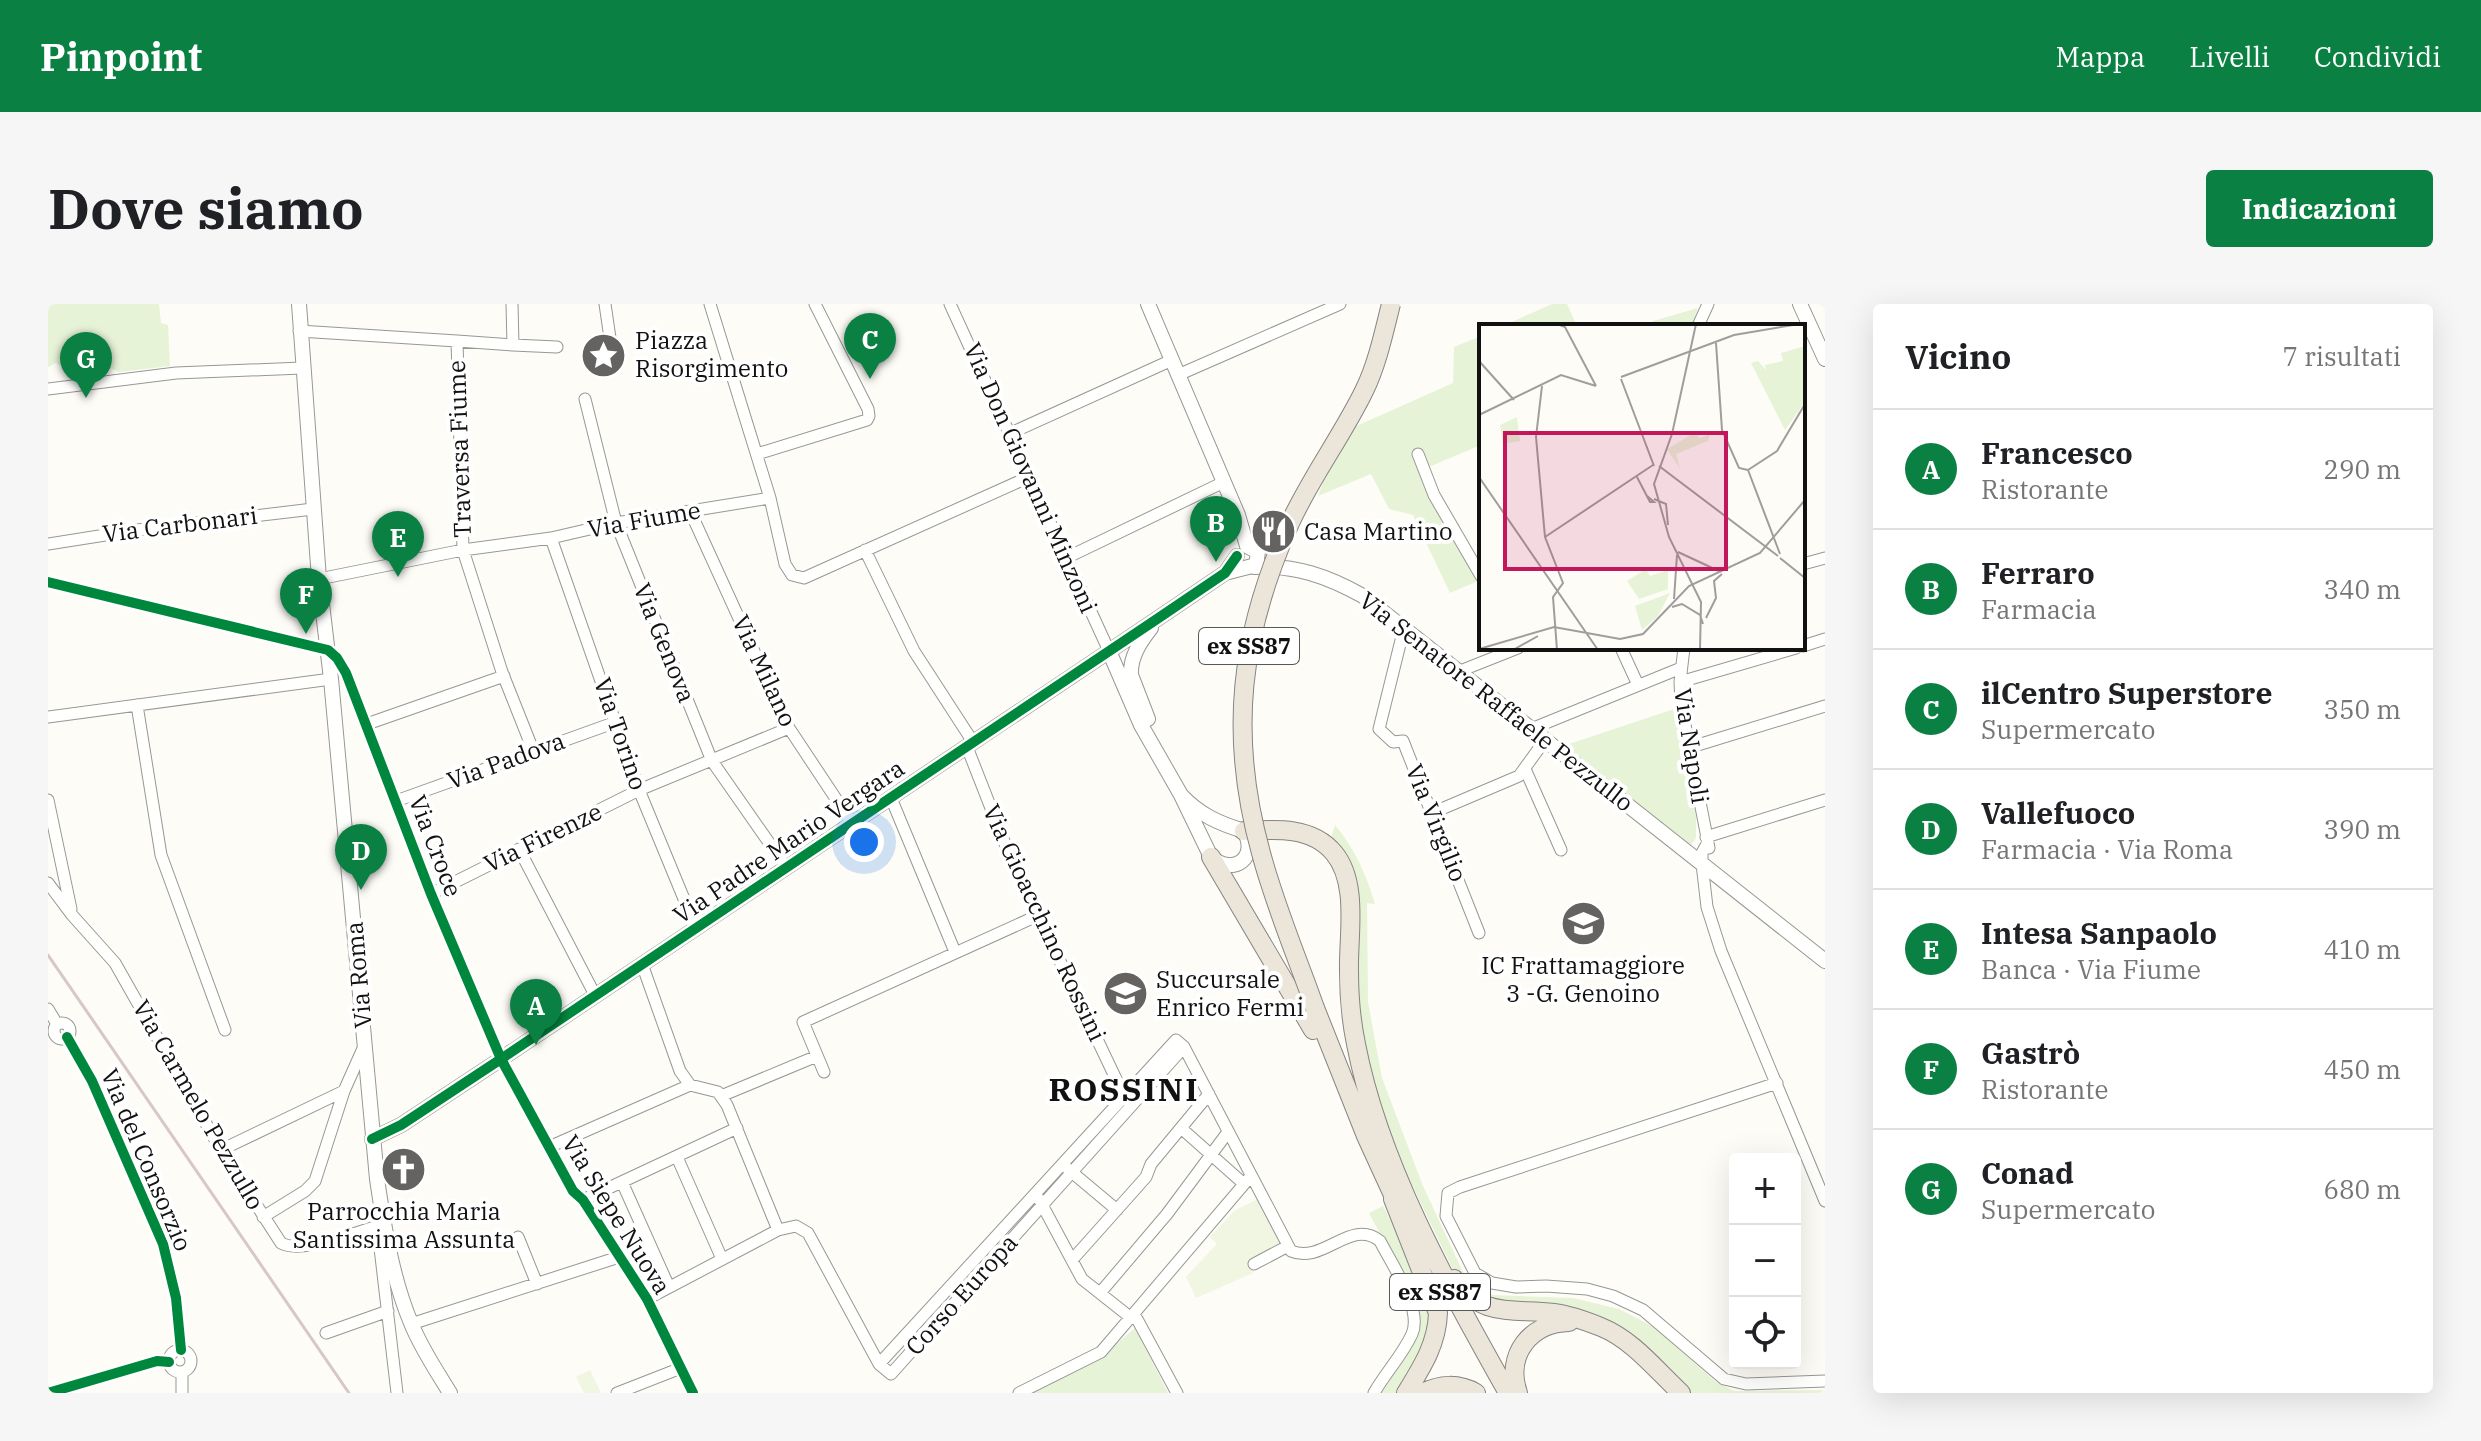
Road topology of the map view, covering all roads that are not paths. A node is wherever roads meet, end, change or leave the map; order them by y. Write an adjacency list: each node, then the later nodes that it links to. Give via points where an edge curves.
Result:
1 (299, 304): 13 (street, Via Roma)
2 (512, 304): 16 (street)
3 (605, 304): 14 (street)
4 (710, 304): 25 (street)
5 (815, 304): 25 (street, via 869,416)
6 (950, 304): 24 (street, Via Don Giovanni Minzoni)
7 (1148, 304): 19 (street)
8 (1340, 304): 21 (street)
9 (1391, 304): 115 (highway, ex SS87, bridge, via 1366,388 1292,520 1254,618 1242,708 1249,803 1261,855)
10 (1708, 304): 12 (street)
11 (1800, 304): 18 (street)
12 (1699, 324)
13 (299, 331): 15 (street, Traversa Fiume); 20 (street, Via Roma)
14 (610, 338)
15 (457, 341): 16 (street); 35 (street, Traversa Fiume)
16 (513, 345): 17 (street)
17 (557, 347)
18 (1825, 359)
19 (1172, 360): 21 (street); 24 (street)
20 (302, 368): 22 (street, via 176,373); 30 (street, Via Roma)
21 (1178, 375): 28 (street)
22 (48, 389)
23 (585, 399): 32 (street, Via Genova)
24 (1011, 433): 27 (street, Via Don Giovanni Minzoni)
25 (757, 454): 29 (street)
26 (1418, 454): 41 (street, via 1434,495)
27 (1029, 477): 36 (street); 37 (street, Via Don Giovanni Minzoni)
28 (1224, 482): 37 (street); 38 (street)
29 (770, 498): 31 (street, Via Fiume); 36 (street, via 792,575 804,578)
30 (313, 509): 34 (street, Via Carbonari); 42 (street, Via Roma)
31 (690, 511): 32 (street, Via Fiume); 65 (street, Via Milano)
32 (616, 523): 33 (street, Via Fiume); 71 (street, Via Genova)
33 (551, 538): 35 (street, Via Fiume); 63 (street, Via Torino)
34 (48, 544)
35 (463, 550): 42 (street, Via Fiume); 56 (street, Traversa Fiume)
36 (865, 550): 68 (street, Via Gioacchino Rossini, via 914,651)
37 (1066, 558): 53 (street, Via Don Giovanni Minzoni)
38 (1249, 558): 44 (street, Via Padre Mario Vergara); 45 (street, Via Senatore Raffaele Pezzullo, via 1345,586)
39 (1825, 558): 40 (street)
40 (1805, 563)
41 (1479, 573)
42 (319, 579): 48 (street, Via Roma)
43 (48, 582): 48 (street)
44 (1157, 619): 53 (street, Via Padre Mario Vergara); 72 (street, via 1131,667)
45 (1404, 628): 55 (street, Via Senatore Raffaele Pezzullo); 80 (street, Via Virgilio, via 1379,729 1393,742 1403,741)
46 (1825, 639): 47 (street)
47 (1805, 645)
48 (328, 650): 57 (street, Via Roma); 64 (street, Via Croce, via 346,673)
49 (1511, 650): 55 (street)
50 (1622, 650): 59 (street)
51 (1684, 650): 54 (street, Via Napoli)
52 (1788, 650): 58 (street)
53 (1109, 651): 68 (street, Via Padre Mario Vergara); 72 (street)
54 (1681, 668): 58 (street, Via Napoli); 59 (street)
55 (1460, 671): 66 (street, Via Senatore Raffaele Pezzullo)
56 (504, 676): 64 (street); 70 (street, Traversa Fiume)
57 (331, 679): 60 (street); 102 (street, Via Roma)
58 (1680, 682): 69 (street, Via Napoli)
59 (1638, 685): 66 (street)
60 (137, 705): 62 (street); 100 (street, via 161,855)
61 (1825, 706): 69 (street)
62 (48, 717)
63 (616, 722): 70 (street, Via Padova); 74 (street, Via Torino)
64 (367, 724): 79 (street, Via Croce)
65 (789, 728): 71 (street, Via Firenze); 81 (street, Via Milano)
66 (1531, 729): 67 (street, Via Senatore Raffaele Pezzullo)
67 (1545, 740): 73 (street); 87 (street, Via Senatore Raffaele Pezzullo)
68 (970, 745): 76 (street, Via Padre Mario Vergara); 92 (street, Via Gioacchino Rossini, via 1009,854)
69 (1688, 748): 83 (street, Via Napoli)
70 (533, 750): 79 (street, Via Padova)
71 (712, 761): 74 (street, Via Firenze); 88 (street, Via Genova)
72 (1161, 761): 75 (street)
73 (1525, 769): 80 (street); 85 (street)
74 (639, 790): 84 (street, Via Firenze); 93 (street, Via Torino)
75 (1181, 795): 82 (street, via 1217,823); 86 (street)
76 (891, 798): 81 (street, Via Padre Mario Vergara); 95 (street)
77 (48, 800): 91 (street)
78 (1825, 800): 83 (street)
79 (396, 801): 90 (street, Via Croce)
80 (1432, 813): 94 (street, Via Virgilio)
81 (852, 823): 88 (street, Via Padre Mario Vergara)
82 (1244, 831): 86 (street, via 1249,849 1238,864 1228,866); 124 (highway, via 1304,833 1324,843 1343,868 1355,1041)
83 (1707, 840): 87 (street, Via Napoli, via 1709,856)
84 (519, 849): 90 (street, Via Firenze); 98 (street)
85 (1561, 850)
86 (1211, 857): 115 (highway, via 1305,1014)
87 (1702, 864): 96 (street, Via Senatore Raffaele Pezzullo); 106 (street, via 1707,907 1721,951)
88 (786, 867): 93 (street, Via Padre Mario Vergara)
89 (48, 883): 91 (street, Via Carmelo Pezzullo)
90 (431, 894): 104 (street, Via Croce)
91 (72, 915): 118 (street, Via Carmelo Pezzullo, via 115,963)
92 (1039, 915): 95 (street); 111 (street, Via Gioacchino Rossini)
93 (696, 928): 97 (street, Via Padre Mario Vergara)
94 (1479, 933)
95 (955, 952): 103 (street, via 803,1022)
96 (1825, 961)
97 (642, 964): 98 (street, Via Padre Mario Vergara); 107 (street, via 680,1071)
98 (595, 995): 104 (street, Via Padre Mario Vergara)
99 (48, 1009): 101 (street)
100 (225, 1030)
101 (53, 1033): 148 (street, Via del Consorzio, via 59,1039 67,1037 92,1081 163,1244)
102 (365, 1044): 108 (street); 116 (street, Via Roma)
103 (817, 1056): 105 (street); 110 (street)
104 (501, 1059): 116 (street, Via Padre Mario Vergara); 117 (street, Via Siepe Nuova)
105 (824, 1072)
106 (1777, 1083): 127 (street); 154 (street, via 1460,1187 1448,1193 1446,1216 1475,1273 1492,1283 1587,1289 1613,1296 1643,1310 1724,1379 1746,1384)
107 (690, 1085): 110 (street); 117 (street)
108 (344, 1091): 118 (street); 129 (street, via 315,1181)
109 (1209, 1094): 111 (street, via 1180,1044); 113 (street); 114 (street)
110 (721, 1096): 112 (street)
111 (1127, 1102): 121 (street)
112 (737, 1128): 120 (street); 131 (street)
113 (1181, 1128): 119 (street); 128 (street)
114 (1228, 1132): 119 (street); 122 (street)
115 (1366, 1136): 124 (highway, ex SS87)
116 (372, 1139): 130 (street, Via Roma)
117 (549, 1147): 126 (street, Via Siepe Nuova)
118 (221, 1150): 129 (street, Via Carmelo Pezzullo)
119 (1211, 1155): 122 (street); 141 (street)
120 (677, 1157): 123 (street); 136 (street)
121 (1067, 1168): 125 (street); 128 (street)
122 (1248, 1180): 134 (street); 144 (street)
123 (622, 1182): 126 (street); 140 (street)
124 (1396, 1188): 133 (highway, ex SS87); 164 (highway, via 1438,1313 1432,1348); 167 (highway, ex SS87, via 1441,1294)
125 (1039, 1199): 137 (street); 150 (street, Corso Europa); 150 (street, Corso Europa, via 891,1374)
126 (583, 1200): 135 (street, Via Siepe Nuova)
127 (1825, 1201)
128 (1117, 1210): 137 (street)
129 (263, 1217): 130 (street, Via Carmelo Pezzullo, via 289,1248)
130 (385, 1224): 143 (street, via 380,1248); 146 (street, Via Roma)
131 (778, 1230): 136 (street); 150 (street, Corso Europa, via 796,1226 808,1233)
132 (518, 1237): 139 (street)
133 (1427, 1240): 145 (highway, via 1476,1302); 168 (highway, ex SS87)
134 (1288, 1246): 138 (street); 163 (street, via 1307,1256 1359,1233 1380,1241 1413,1306 1415,1323)
135 (619, 1257): 139 (street); 142 (street, Via Siepe Nuova)
136 (722, 1259): 140 (street)
137 (1072, 1260): 141 (street, via 1082,1279)
138 (1254, 1264)
139 (537, 1284): 146 (street)
140 (669, 1287): 142 (street)
141 (1100, 1293): 144 (street)
142 (647, 1299): 151 (street, Via Siepe Nuova)
143 (388, 1311): 147 (street); 157 (street)
144 (1130, 1317): 161 (street, via 1101,1352); 162 (street, via 1143,1327)
145 (1585, 1321): 153 (highway, via 1622,1338); 169 (highway, via 1548,1325 1533,1333 1515,1363)
146 (411, 1324): 158 (street, Via Roma)
147 (326, 1333)
148 (181, 1350): 149 (street); 152 (street, via 191,1359)
149 (169, 1362): 152 (street); 155 (street)
150 (879, 1364)
151 (681, 1368): 159 (street); 160 (street, Via Siepe Nuova)
152 (182, 1373): 156 (street)
153 (1660, 1373): 170 (highway); 171 (highway)
154 (1825, 1381)
155 (48, 1393)
156 (182, 1393)
157 (397, 1393)
158 (450, 1393)
159 (617, 1393)
160 (693, 1393)
161 (1019, 1393)
162 (1177, 1393)
163 (1374, 1393)
164 (1406, 1393)
165 (1422, 1393): 166 (highway, via 1455,1385)
166 (1476, 1393)
167 (1495, 1393)
168 (1508, 1393)
169 (1518, 1393)
170 (1668, 1393)
171 (1681, 1393)

